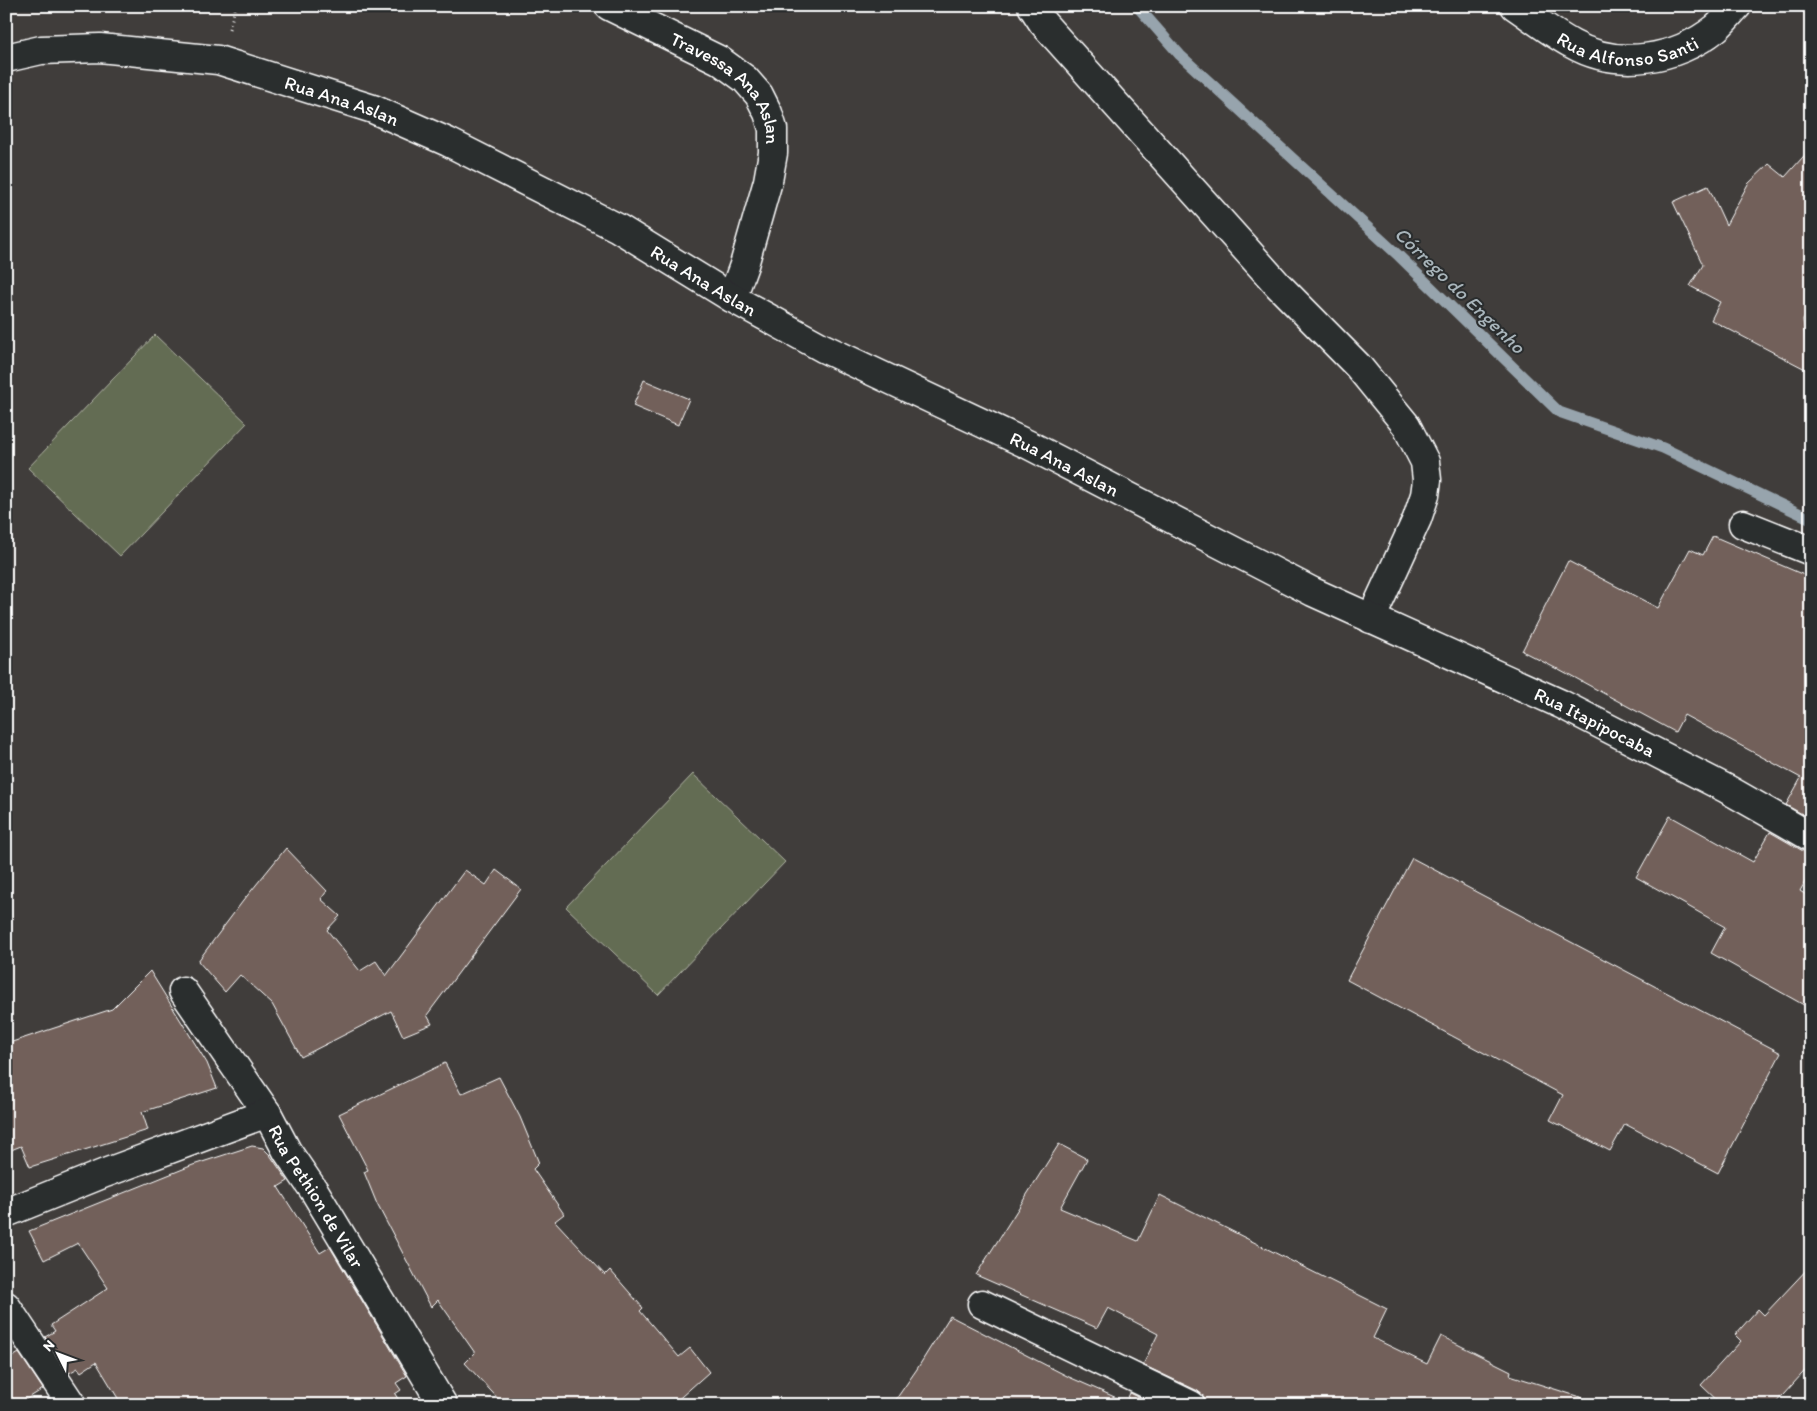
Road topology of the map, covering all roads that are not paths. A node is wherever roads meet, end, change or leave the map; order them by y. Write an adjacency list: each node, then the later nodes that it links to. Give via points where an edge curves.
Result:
1 (609, 6): 6 (street, Travessa Ana Aslan, via 719,60 745,79 760,95 768,112 773,129 768,181)
2 (1032, 6): 9 (street, via 1043,23 1266,271 1358,366 1410,432 1427,471 1425,495)
3 (1515, 6): 4 (street, Rua Alfonso Santi, via 1573,45 1630,60 1662,56 1688,46 1716,28)
4 (1737, 6)
5 (6, 58): 6 (street, Rua Ana Aslan, via 41,50 100,48 218,60 372,109 448,142 618,228)
6 (732, 298): 9 (street, Rua Ana Aslan, via 823,348 1029,445 1312,592)
7 (1743, 524): 8 (street)
8 (1811, 551)
9 (1372, 618): 10 (street, Rua Itapipocaba, via 1561,704 1727,789)
10 (1811, 837)
11 (183, 991): 12 (street, Rua Pethion de Vilar)
12 (267, 1113): 13 (street); 17 (street, Rua Pethion de Vilar)
13 (6, 1213)
14 (982, 1304): 18 (street)
15 (6, 1306): 16 (street)
16 (72, 1405)
17 (443, 1405)
18 (1191, 1405)

